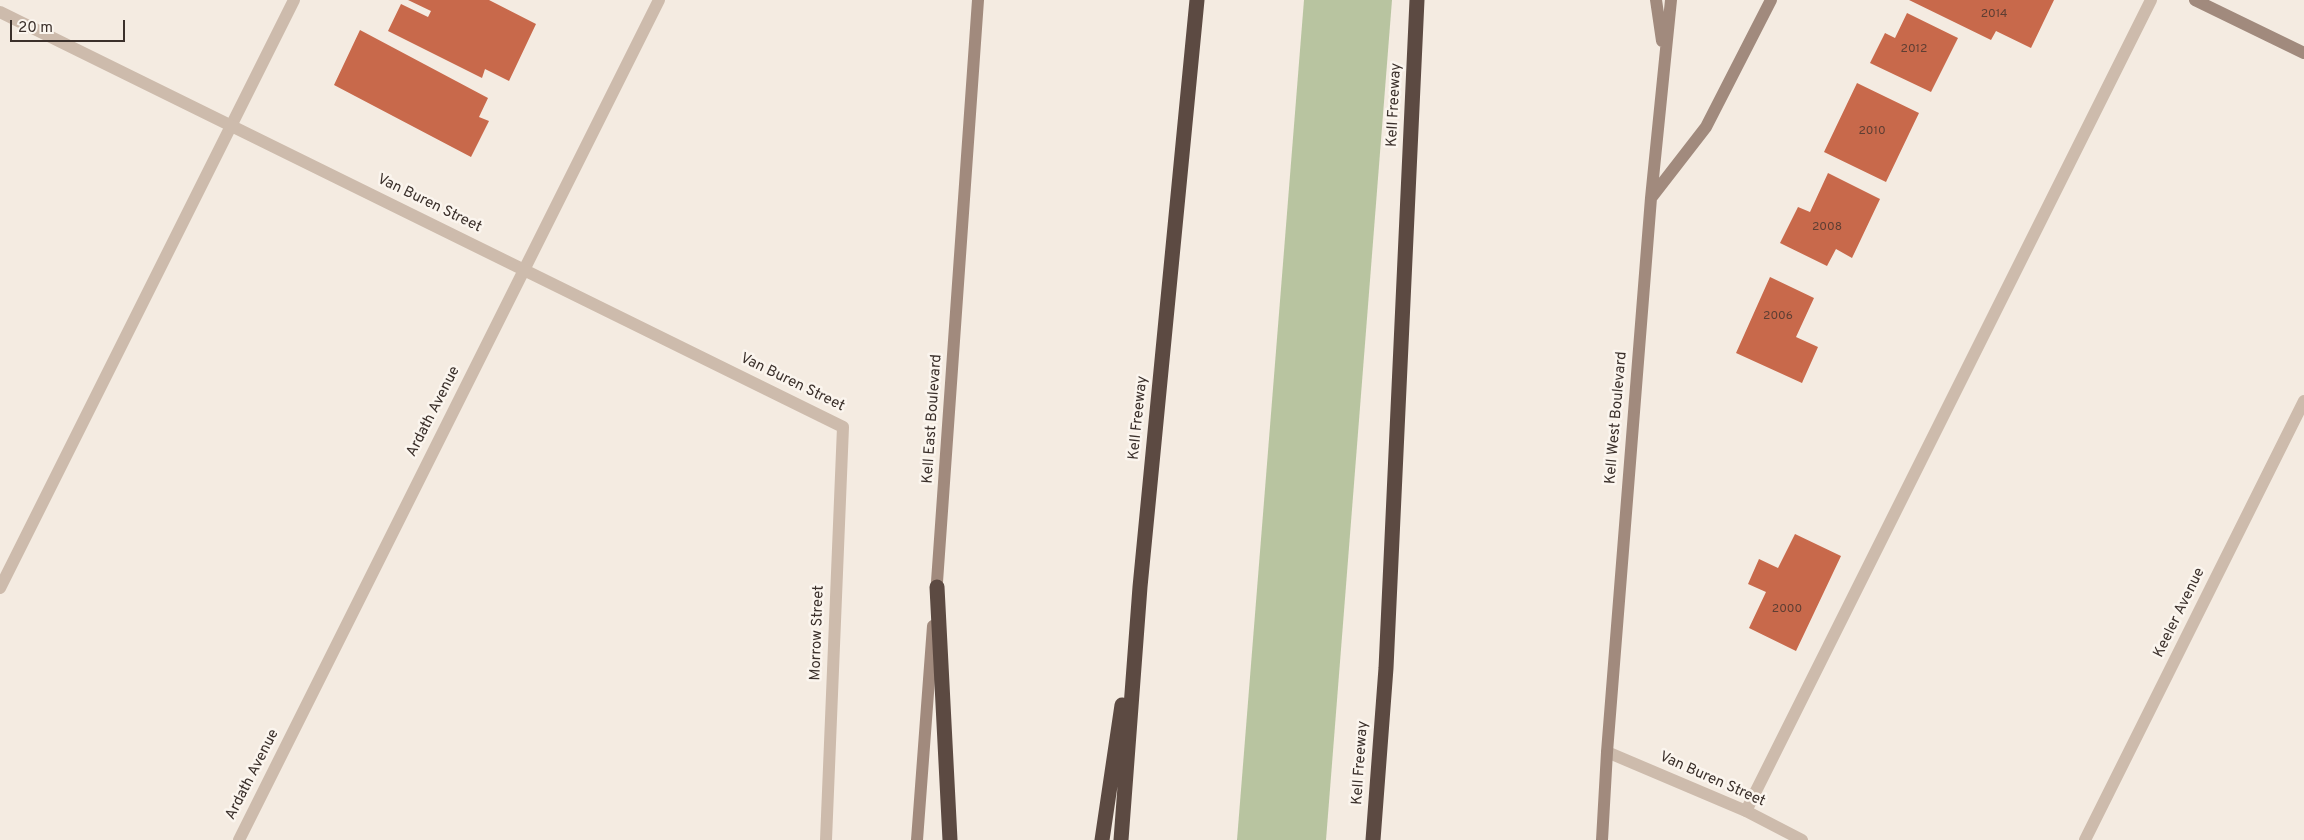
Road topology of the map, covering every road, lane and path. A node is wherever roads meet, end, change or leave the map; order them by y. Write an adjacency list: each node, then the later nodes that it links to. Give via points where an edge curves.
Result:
1 (294, 0): 14 (street)
2 (659, 0): 16 (street, Ardath Avenue)
3 (978, 0): 19 (main road, Kell East Boulevard)
4 (1197, 0): 20 (highway, Kell Freeway)
5 (1417, 0): 30 (highway, Kell Freeway, via 1386,668)
6 (1656, 0): 13 (main road)
7 (1671, 0): 13 (main road, Kell West Boulevard)
8 (1771, 0): 15 (main road, via 1706,127)
9 (2151, 0): 23 (street)
10 (2195, 0): 12 (main road)
11 (0, 12): 14 (street, Van Buren Street)
12 (2304, 53)
13 (1665, 58): 15 (main road, Kell West Boulevard)
14 (231, 126): 16 (street, Van Buren Street); 21 (street)
15 (1651, 198): 22 (main road, Kell West Boulevard)
16 (524, 269): 18 (street, Van Buren Street); 24 (street, Ardath Avenue)
17 (2304, 401): 33 (street, Keeler Avenue)
18 (843, 426): 25 (street, Morrow Street)
19 (936, 587): 26 (main road, Kell East Boulevard); 27 (highway)
20 (1140, 587): 28 (highway); 29 (highway, Kell Freeway)
21 (0, 588)
22 (1607, 752): 23 (street, Van Buren Street); 31 (main road, Kell West Boulevard)
23 (1746, 811): 32 (street, Van Buren Street)
24 (239, 840)
25 (826, 840)
26 (917, 840)
27 (950, 840)
28 (1102, 840)
29 (1121, 840)
30 (1373, 840)
31 (1602, 840)
32 (1802, 840)
33 (2085, 840)

